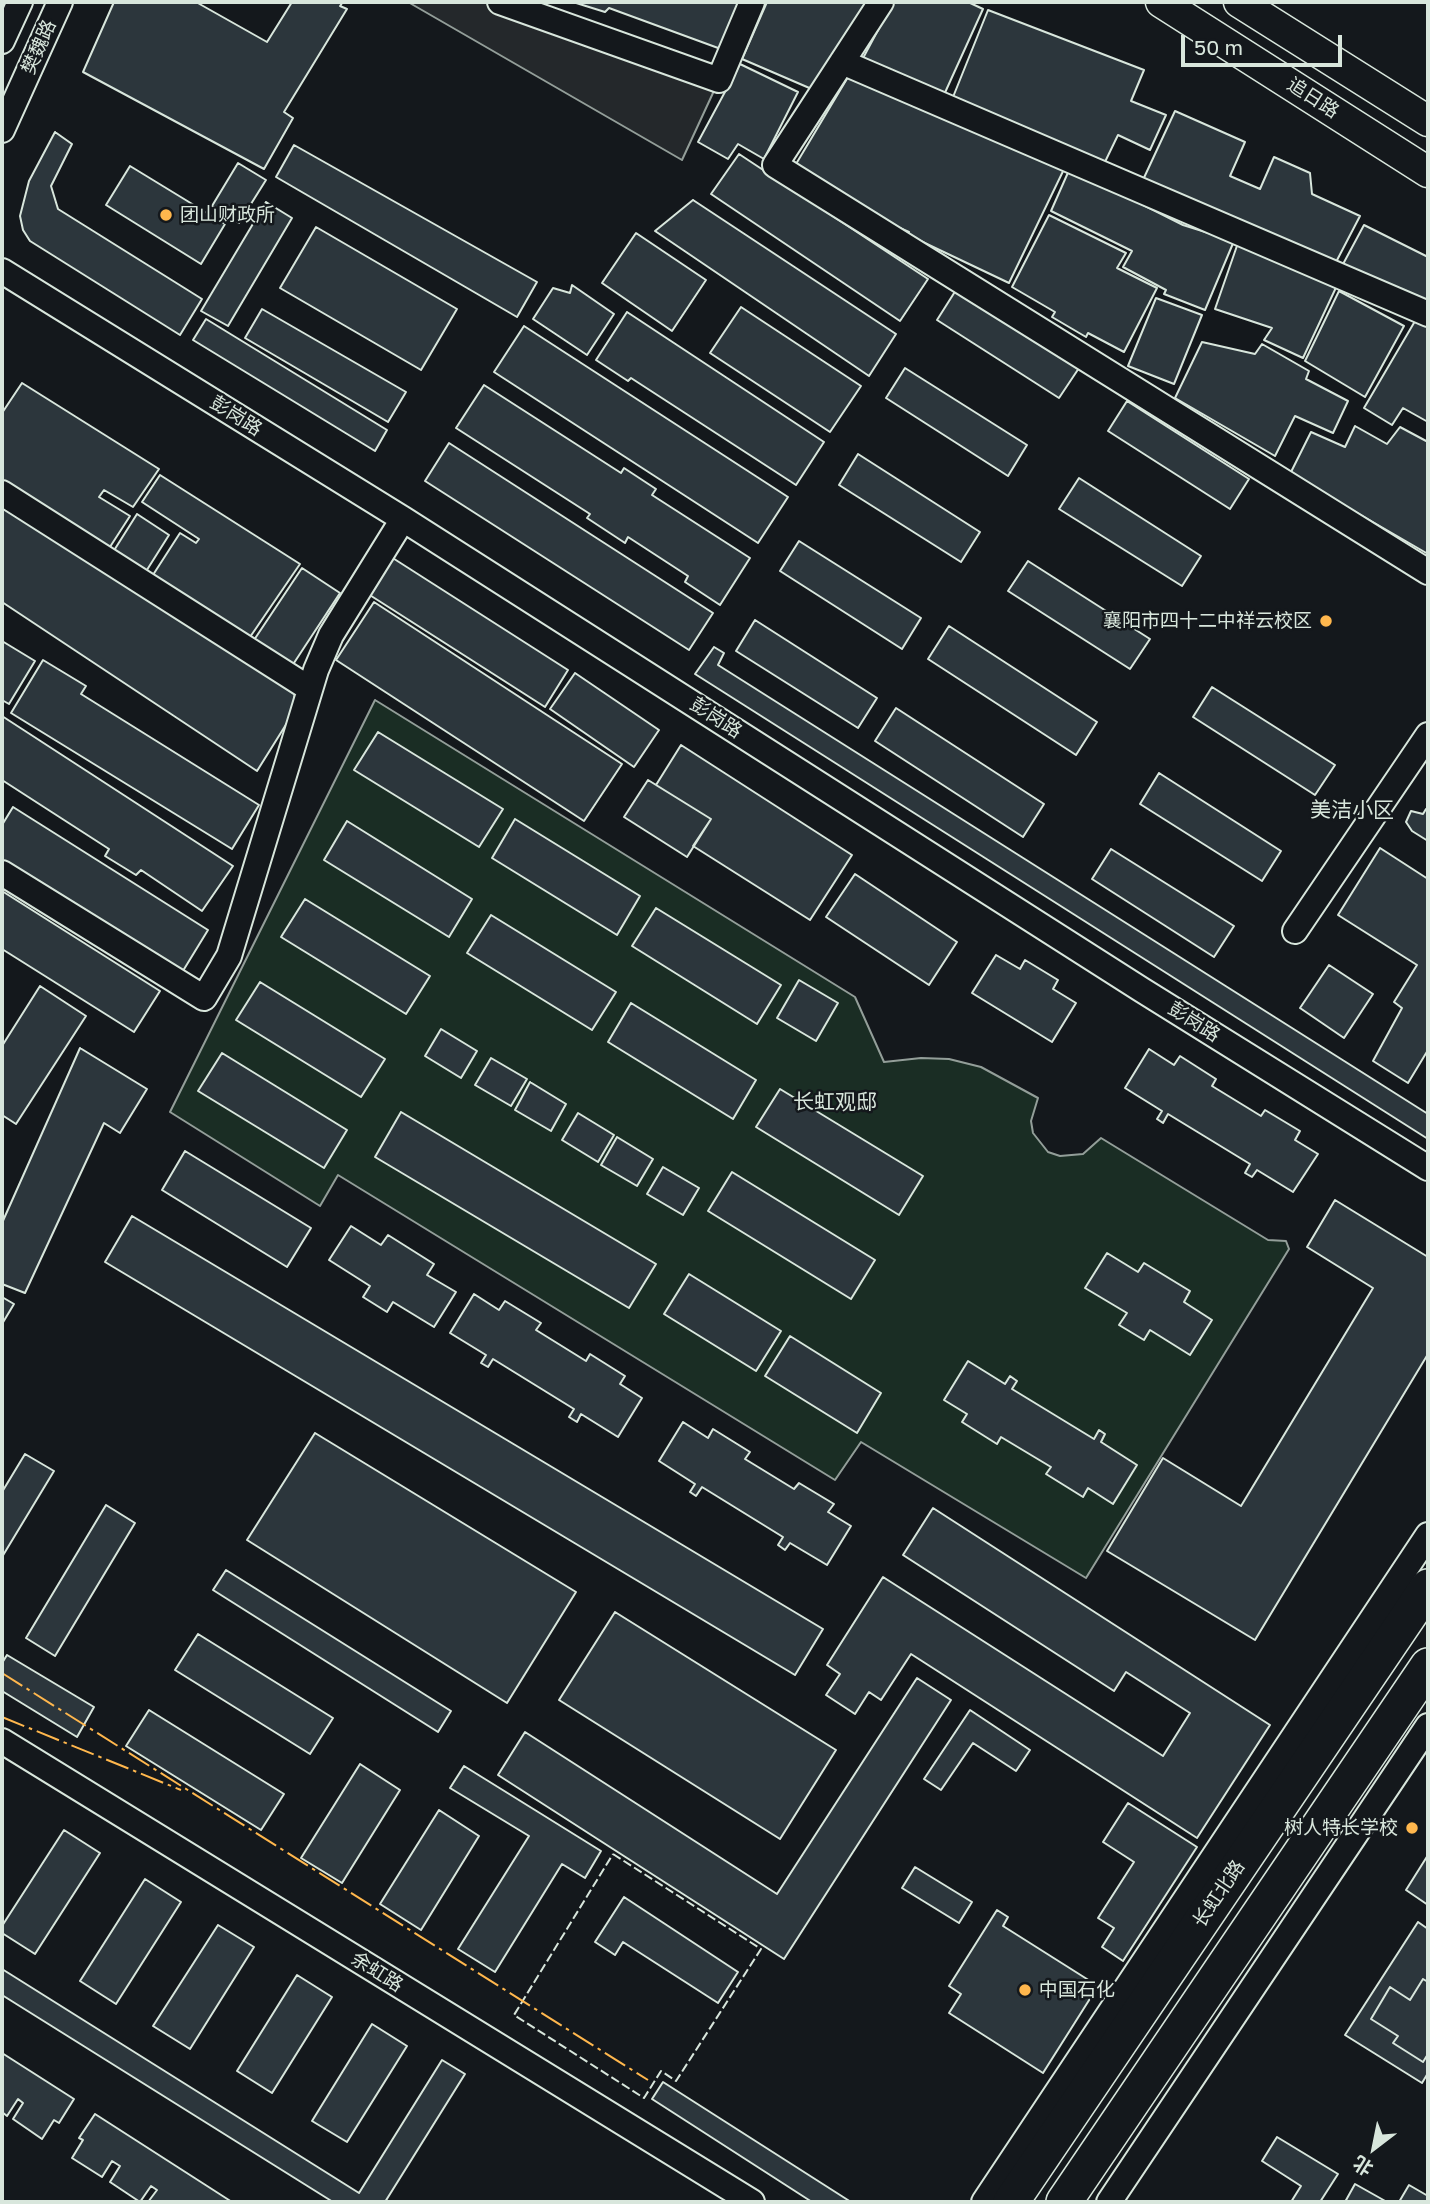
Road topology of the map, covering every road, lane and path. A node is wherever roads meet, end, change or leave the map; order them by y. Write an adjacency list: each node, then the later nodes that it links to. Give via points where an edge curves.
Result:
1 (20, 2): 8 (street, 樊魏路)
2 (60, 2): 11 (street, 樊魏路)
3 (500, 2): 4 (street, via 719,80)
4 (752, 2)
5 (881, 2): 9 (street)
6 (1161, 2): 12 (main road, 追日路)
7 (1239, 2): 10 (main road)
8 (2, 41)
9 (842, 62): 14 (street); 17 (street, via 775,165)
10 (1428, 121)
11 (2, 130)
12 (1428, 172)
13 (2, 271): 16 (street, 彭岗路)
14 (1428, 314)
15 (2, 493): 18 (street)
16 (403, 519): 18 (street, via 331,635); 22 (street, 彭岗路)
17 (1428, 572)
18 (310, 690): 20 (street, via 229,956 204,998)
19 (1428, 735): 21 (street)
20 (2, 873)
21 (1295, 931)
22 (1428, 1168)
23 (1428, 1535): 29 (street)
24 (1428, 1587): 30 (highway, 长虹北路)
25 (1428, 1666): 31 (highway)
26 (1428, 1726): 32 (street)
27 (2, 1741): 28 (street, 余虹路)
28 (752, 2202)
29 (984, 2202)
30 (1011, 2202)
31 (1064, 2202)
32 (1110, 2202)

